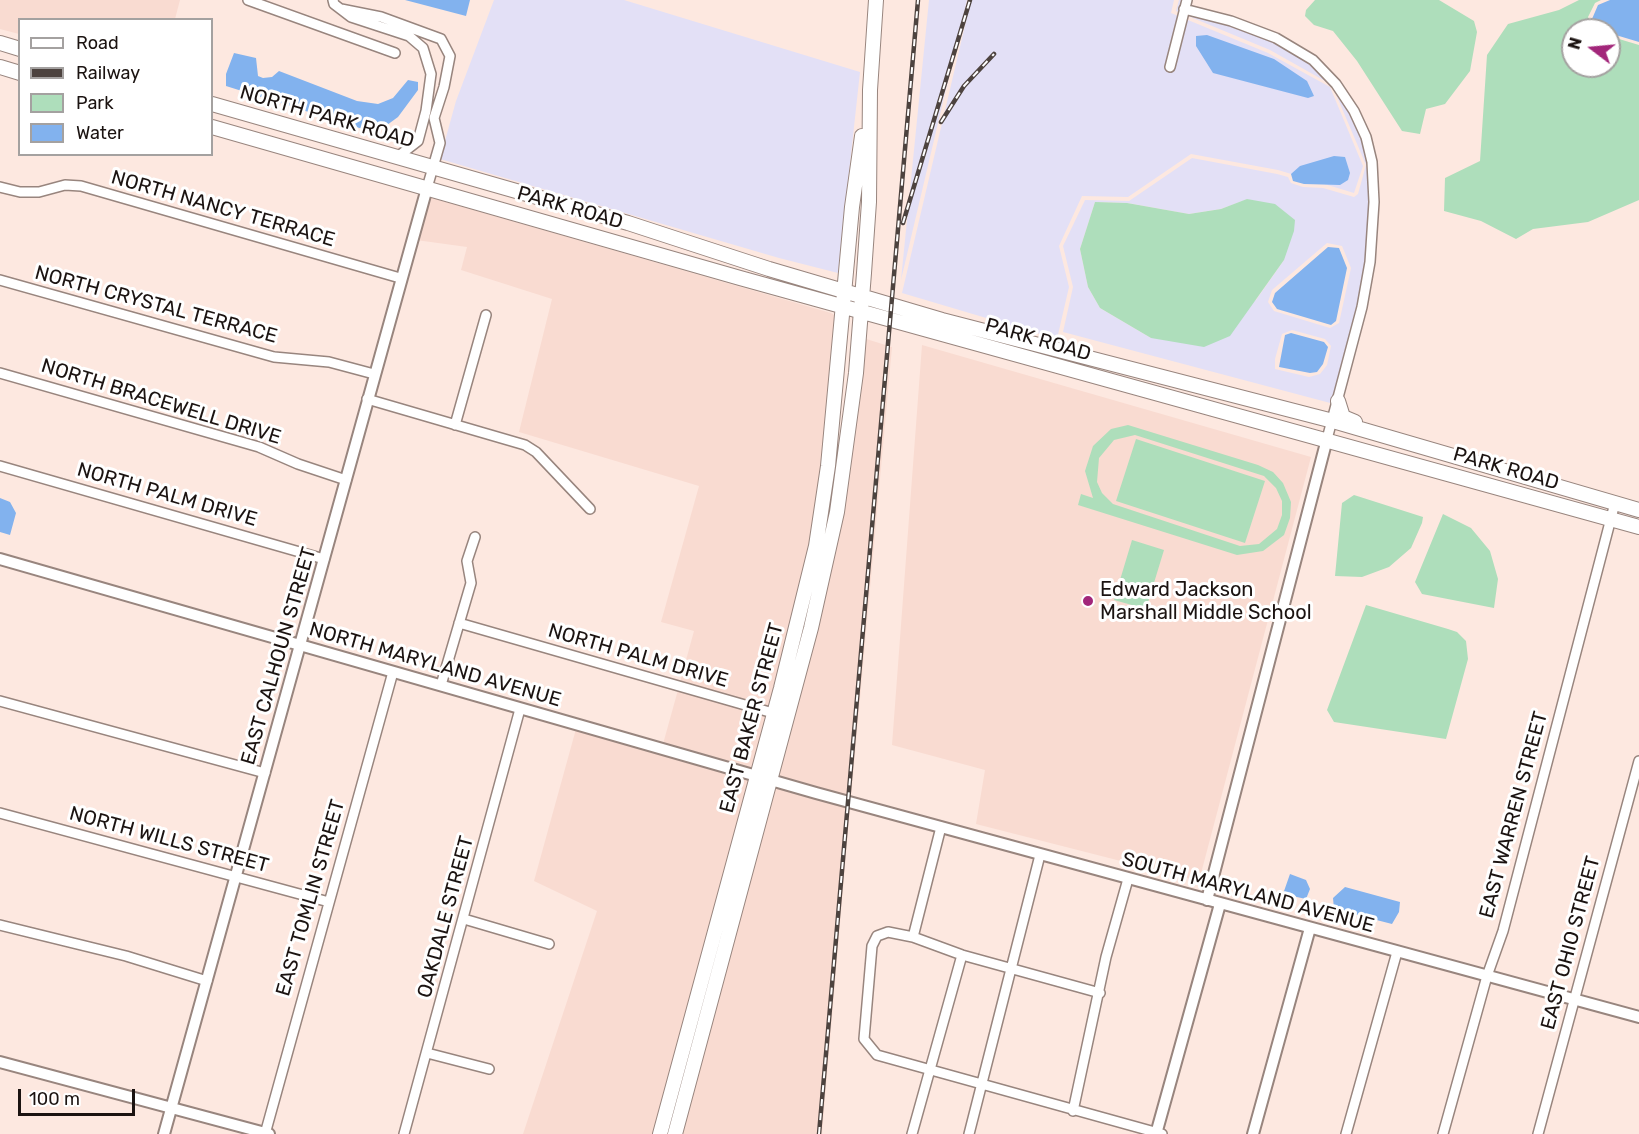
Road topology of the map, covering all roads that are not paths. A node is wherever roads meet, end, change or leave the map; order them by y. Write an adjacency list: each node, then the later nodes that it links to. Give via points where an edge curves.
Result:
1 (248, 0): 8 (street)
2 (333, 0): 5 (street)
3 (876, 0): 26 (main road, via 870,90 855,185)
4 (1186, 5): 13 (street); 31 (street, via 1276,38 1313,60 1336,84 1366,137 1374,202 1370,262)
5 (341, 9): 6 (street); 7 (street, via 381,17)
6 (351, 17): 7 (street); 8 (street)
7 (414, 34): 15 (street, via 423,48); 16 (street, via 441,39 450,56)
8 (345, 35): 11 (street)
9 (0, 43): 10 (main road)
10 (18, 48)
11 (395, 53)
12 (0, 67): 14 (main road)
13 (1170, 67)
14 (18, 72)
15 (430, 75): 16 (street); 18 (street)
16 (447, 76): 18 (street)
17 (213, 104): 20 (main road, NORTH PARK ROAD)
18 (429, 117): 20 (street, via 418,141); 21 (street, via 440,142)
19 (213, 127): 23 (main road, NORTH PARK ROAD)
20 (396, 158): 21 (main road, NORTH PARK ROAD)
21 (432, 168): 23 (street); 26 (main road, PARK ROAD, via 628,223)
22 (0, 187): 24 (street, NORTH NANCY TERRACE, via 39,192 65,185 81,186)
23 (427, 188): 24 (street, EAST CALHOUN STREET); 26 (main road, PARK ROAD)
24 (400, 278): 29 (street, EAST CALHOUN STREET)
25 (0, 280): 29 (street, NORTH CRYSTAL TERRACE, via 274,357 329,362)
26 (852, 302): 32 (main road, PARK ROAD); 33 (main road, PARK ROAD); 54 (main road, EAST BAKER STREET, via 809,579); 57 (main road, EAST BAKER STREET, via 851,412 837,512 823,581)
27 (486, 315): 34 (street)
28 (0, 373): 38 (street, NORTH BRACEWELL DRIVE, via 259,447)
29 (374, 374): 30 (street, EAST CALHOUN STREET)
30 (367, 399): 34 (street); 38 (street, EAST CALHOUN STREET)
31 (1338, 401): 33 (street); 36 (main road, via 1343,417)
32 (1207, 406): 33 (main road, via 1220,404 1308,427); 35 (main road, PARK ROAD)
33 (1333, 421): 35 (street); 36 (main road, PARK ROAD)
34 (455, 425): 40 (street, via 525,445)
35 (1327, 439): 36 (main road, via 1353,436 1413,451); 43 (main road, PARK ROAD); 66 (street)
36 (1444, 454): 39 (main road, PARK ROAD)
37 (0, 466): 47 (street, NORTH PALM DRIVE)
38 (346, 480): 47 (street, EAST CALHOUN STREET)
39 (1615, 503): 41 (main road, PARK ROAD); 43 (street, EAST WARREN STREET)
40 (590, 509)
41 (1639, 510)
42 (1639, 518): 43 (main road, via 1620,514)
43 (1610, 519): 44 (main road, PARK ROAD); 77 (street, EAST WARREN STREET, via 1503,931)
44 (1639, 527)
45 (474, 537): 48 (street, via 467,561 471,583)
46 (0, 559): 49 (street, NORTH MARYLAND AVENUE)
47 (324, 559): 49 (street, EAST CALHOUN STREET)
48 (459, 623): 51 (street); 54 (street, NORTH PALM DRIVE)
49 (301, 645): 50 (street, NORTH MARYLAND AVENUE); 56 (street, EAST CALHOUN STREET)
50 (393, 672): 51 (street, NORTH MARYLAND AVENUE); 67 (street, EAST TOMLIN STREET)
51 (441, 685): 53 (street, NORTH MARYLAND AVENUE)
52 (0, 701): 56 (street)
53 (520, 709): 57 (street, NORTH MARYLAND AVENUE); 69 (street, OAKDALE STREET)
54 (773, 713): 57 (main road, EAST BAKER STREET)
55 (1639, 761): 80 (street, EAST OHIO STREET)
56 (265, 773): 62 (street, EAST CALHOUN STREET)
57 (764, 777): 58 (street, NORTH MARYLAND AVENUE); 64 (main road, EAST BAKER STREET); 65 (main road, EAST BAKER STREET)
58 (847, 801): 60 (street, SOUTH MARYLAND AVENUE)
59 (0, 813): 62 (street, NORTH WILLS STREET)
60 (941, 827): 61 (street, SOUTH MARYLAND AVENUE); 72 (street)
61 (1040, 855): 63 (street, SOUTH MARYLAND AVENUE); 76 (street)
62 (236, 877): 67 (street, NORTH WILLS STREET); 78 (street, EAST CALHOUN STREET)
63 (1128, 879): 66 (street, SOUTH MARYLAND AVENUE); 79 (street)
64 (727, 885): 65 (street); 81 (main road, EAST BAKER STREET)
65 (741, 889): 83 (main road, EAST BAKER STREET)
66 (1207, 900): 68 (street, SOUTH MARYLAND AVENUE)
67 (329, 902): 94 (street, EAST TOMLIN STREET)
68 (1220, 904): 71 (street, SOUTH MARYLAND AVENUE); 98 (street)
69 (464, 919): 73 (street); 84 (street, OAKDALE STREET)
70 (0, 925): 78 (street)
71 (1310, 928): 74 (street, SOUTH MARYLAND AVENUE); 99 (street)
72 (913, 937): 75 (street); 87 (street, via 888,932 877,936 872,946 864,1039 877,1055)
73 (549, 944)
74 (1397, 952): 77 (street, SOUTH MARYLAND AVENUE); 100 (street)
75 (962, 955): 76 (street); 87 (street)
76 (1010, 970): 79 (street); 88 (street)
77 (1487, 976): 80 (street, SOUTH MARYLAND AVENUE); 101 (street, EAST WARREN STREET)
78 (207, 981): 89 (street, EAST CALHOUN STREET)
79 (1100, 993): 90 (street)
80 (1575, 999): 82 (street, SOUTH MARYLAND AVENUE); 102 (street, EAST OHIO STREET)
81 (692, 1015): 83 (street); 91 (main road, EAST BAKER STREET)
82 (1639, 1017)
83 (706, 1019): 92 (main road, EAST BAKER STREET)
84 (427, 1053): 86 (street); 95 (street, OAKDALE STREET)
85 (0, 1062): 89 (street)
86 (489, 1069)
87 (929, 1070): 88 (street); 96 (street)
88 (981, 1084): 90 (street); 97 (street)
89 (171, 1109): 93 (street, EAST CALHOUN STREET); 94 (street)
90 (1073, 1111): 98 (street)
91 (661, 1130): 92 (street)
92 (675, 1132)
93 (164, 1134)
94 (266, 1134)
95 (404, 1134)
96 (912, 1134)
97 (969, 1134)
98 (1158, 1134)
99 (1253, 1134)
100 (1346, 1134)
101 (1443, 1134)
102 (1538, 1134)

